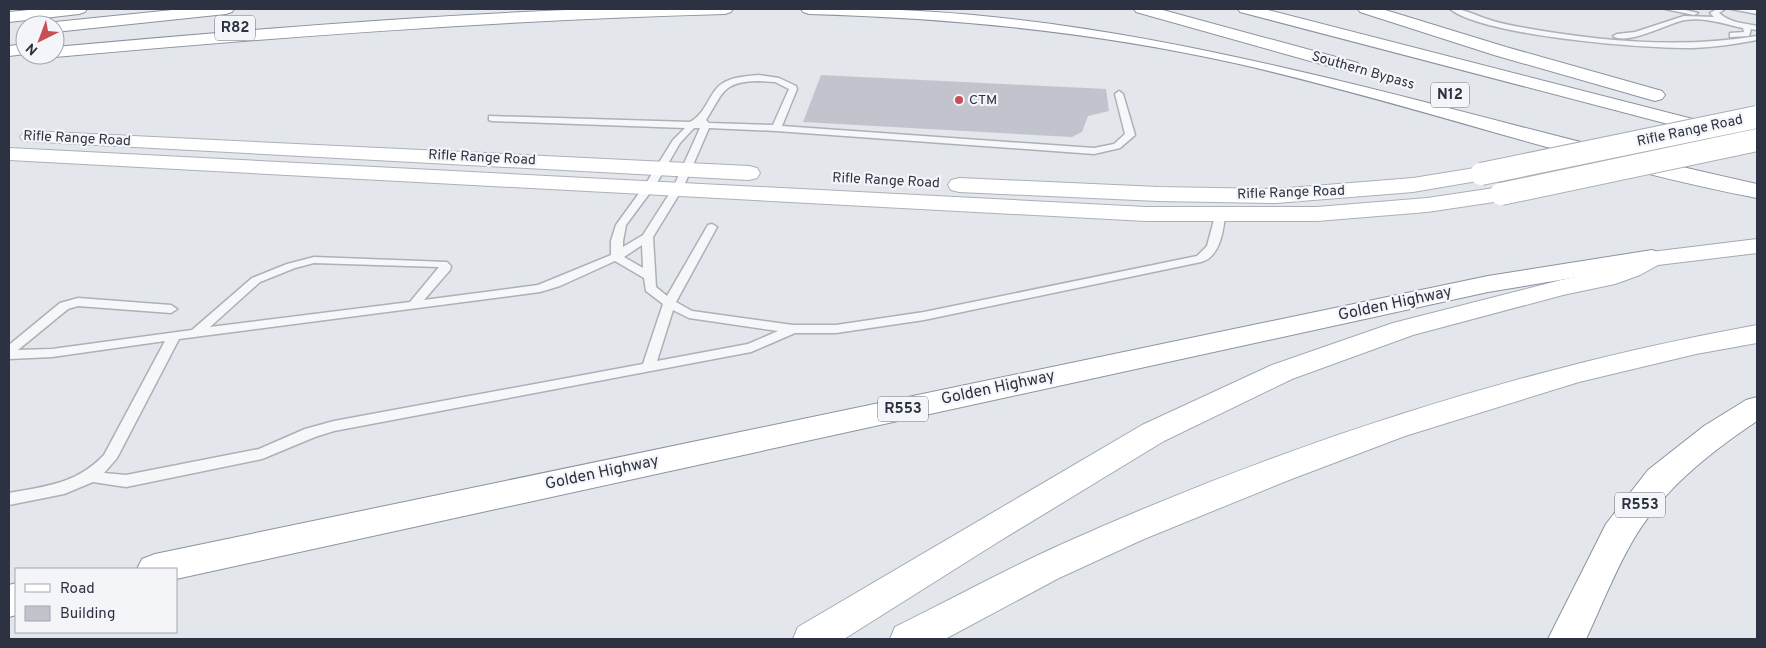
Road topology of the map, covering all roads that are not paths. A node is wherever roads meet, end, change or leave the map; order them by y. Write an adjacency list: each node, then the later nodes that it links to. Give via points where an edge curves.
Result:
1 (85, 9): 16 (main road)
2 (226, 9): 18 (main road, R82)
3 (414, 9): 23 (main road, R82)
4 (725, 9): 24 (main road, via 411,22)
5 (809, 9): 40 (main road, via 991,19 1178,46 1295,72 1668,172)
6 (1142, 9): 25 (main road, Southern Bypass)
7 (1246, 9): 35 (main road, Southern Bypass / N12)
8 (1366, 9): 28 (main road)
9 (1454, 9): 22 (lane, via 1538,33)
10 (1473, 9): 17 (lane, via 1538,28 1614,36 1636,34 1684,18)
11 (1669, 9): 15 (lane)
12 (1722, 9): 15 (lane)
13 (1735, 9): 14 (lane)
14 (1752, 11)
15 (1712, 12): 17 (lane)
16 (9, 17)
17 (1721, 19): 19 (lane)
18 (65, 26)
19 (1747, 27): 20 (lane); 22 (lane, via 1746,34)
20 (1757, 28)
21 (1757, 38): 22 (lane, via 1693,47)
22 (1620, 42)
23 (65, 45)
24 (65, 51)
25 (1368, 72)
26 (1415, 85): 39 (main road, Southern Bypass / N12)
27 (1119, 94): 34 (lane, via 1130,135 1117,146 1094,151)
28 (1675, 101)
29 (1712, 111): 33 (main road)
30 (1757, 117): 38 (main road, Rifle Range Road, bridge, via 1481,174 1413,185 1276,196)
31 (492, 118): 32 (lane)
32 (700, 123): 34 (lane); 34 (lane, via 724,85 764,78 788,83 793,89); 37 (lane, via 676,142); 38 (lane)
33 (1757, 124)
34 (776, 128)
35 (1757, 141): 41 (main road, Rifle Range Road, bridge, via 1501,194 1427,205 1316,214)
36 (14, 153): 37 (main road, Rifle Range Road, via 88,159); 37 (main road, Rifle Range Road, via 62,138)
37 (655, 177): 38 (main road, Rifle Range Road); 45 (lane, via 621,225)
38 (682, 178): 41 (main road, Rifle Range Road, via 1146,214); 43 (lane)
39 (1757, 184)
40 (1757, 191)
41 (1220, 216): 51 (lane, via 1214,244 1201,259 924,316 836,329)
42 (712, 227): 48 (lane)
43 (647, 237): 45 (lane); 47 (lane)
44 (1757, 246): 46 (main road, Golden Highway / R553)
45 (616, 257): 47 (lane); 49 (lane, via 540,288)
46 (1652, 258): 61 (main road, Golden Highway / R553, via 1488,284); 62 (main road, via 1606,280 1551,290 1403,329 1282,372 1153,433)
47 (648, 276): 48 (lane, via 650,288)
48 (669, 303): 51 (lane, via 689,314); 57 (lane)
49 (413, 306): 52 (lane); 52 (lane, via 444,270 443,264 314,260 256,280)
50 (171, 309): 55 (lane, via 78,302 64,306)
51 (793, 329): 57 (lane, via 751,348)
52 (196, 333): 54 (lane)
53 (1757, 334): 63 (main road, via 1564,377 1440,412 1359,440 1211,496 1047,568)
54 (176, 336): 56 (lane); 59 (lane, via 110,458)
55 (9, 351)
56 (9, 356)
57 (649, 367): 59 (lane, via 334,426 262,454 145,477 115,481)
58 (1757, 407): 64 (main road, R553, via 1715,434 1660,479 1618,534)
59 (93, 476): 60 (lane, via 67,488)
60 (9, 499)
61 (160, 568)
62 (812, 639)
63 (909, 639)
64 (1567, 639)

